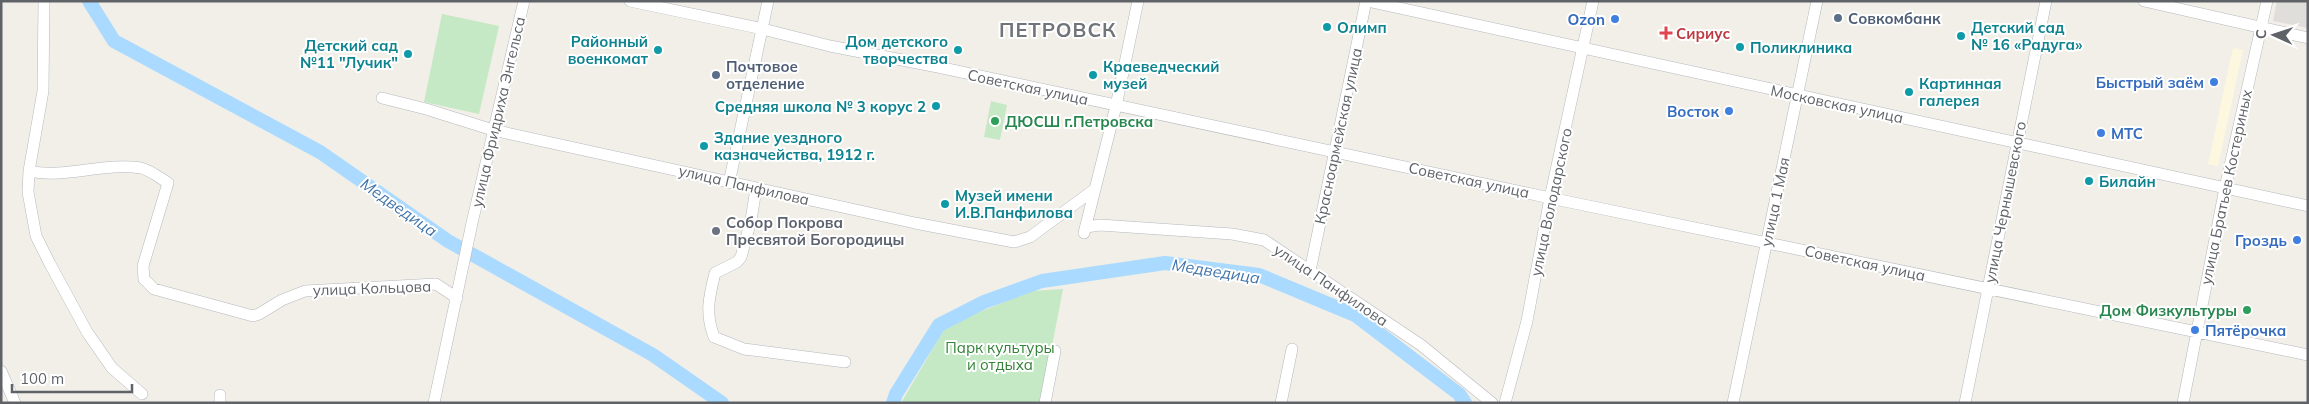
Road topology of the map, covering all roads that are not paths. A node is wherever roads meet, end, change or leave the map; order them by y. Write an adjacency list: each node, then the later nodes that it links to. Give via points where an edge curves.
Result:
1 (44, 1): 22 (street, via 43,91)
2 (524, 1): 19 (street, улица Фридриха Энгельса)
3 (630, 1): 13 (street, Советская улица)
4 (768, 1): 13 (street)
5 (1138, 1): 18 (street)
6 (1366, 1): 15 (street, Московская улица); 21 (street, Красноармейская улица)
7 (1593, 1): 15 (street, улица Володарского)
8 (1817, 1): 16 (street, улица 1 Мая)
9 (2046, 1): 20 (street, улица Чернышевского)
10 (2144, 1): 12 (street)
11 (2267, 1): 12 (street, улица Братьев Костериных)
12 (2260, 27): 14 (street); 24 (street, улица Братьев Костериных)
13 (762, 29): 18 (street, Советская улица); 23 (street)
14 (2308, 38)
15 (1583, 48): 16 (street, Московская улица); 27 (street, улица Володарского)
16 (1798, 95): 20 (street, Московская улица); 29 (street, улица 1 Мая)
17 (382, 98): 19 (street, улица Панфилова)
18 (1116, 106): 21 (street, Советская улица); 26 (street)
19 (493, 130): 23 (street, улица Панфилова); 32 (street, улица Фридриха Энгельса)
20 (2016, 143): 24 (street, Московская улица); 31 (street, улица Чернышевского)
21 (1333, 151): 27 (street, Советская улица); 30 (street, Красноармейская улица)
22 (29, 171): 32 (street, улица Кольцова, via 45,174 100,168 142,168 168,183 143,266 144,280 154,289 253,316 305,291 436,284); 39 (street, via 28,192 36,236 50,264 87,332 112,368)
23 (729, 183): 25 (street, улица Панфилова)
24 (2225, 188): 28 (street, Московская улица); 33 (street, улица Братьев Костериных)
25 (756, 189): 26 (street, улица Панфилова, via 1014,242 1030,237); 37 (street, via 741,257 715,273 708,321 714,336 744,350)
26 (1094, 189): 30 (street, улица Панфилова, via 1085,230 1100,225 1232,234 1264,240)
27 (1550, 198): 29 (street, Советская улица); 45 (street, улица Володарского, via 1527,321)
28 (2308, 206)
29 (1766, 243): 31 (street, Советская улица); 46 (street, улица 1 Мая)
30 (1310, 271): 44 (street, улица Панфилова, via 1421,345)
31 (1988, 289): 33 (street, Советская улица); 47 (street, улица Чернышевского)
32 (457, 296): 41 (street)
33 (2197, 332): 36 (street, Советская улица); 48 (street, улица Братьев Костериных)
34 (1292, 349): 43 (street)
35 (1055, 351): 42 (street)
36 (2308, 355)
37 (845, 362)
38 (1, 371): 40 (street)
39 (142, 394)
40 (15, 403)
41 (434, 403)
42 (1045, 403)
43 (1281, 403)
44 (1492, 403)
45 (1505, 403)
46 (1733, 403)
47 (1965, 403)
48 (2183, 403)

